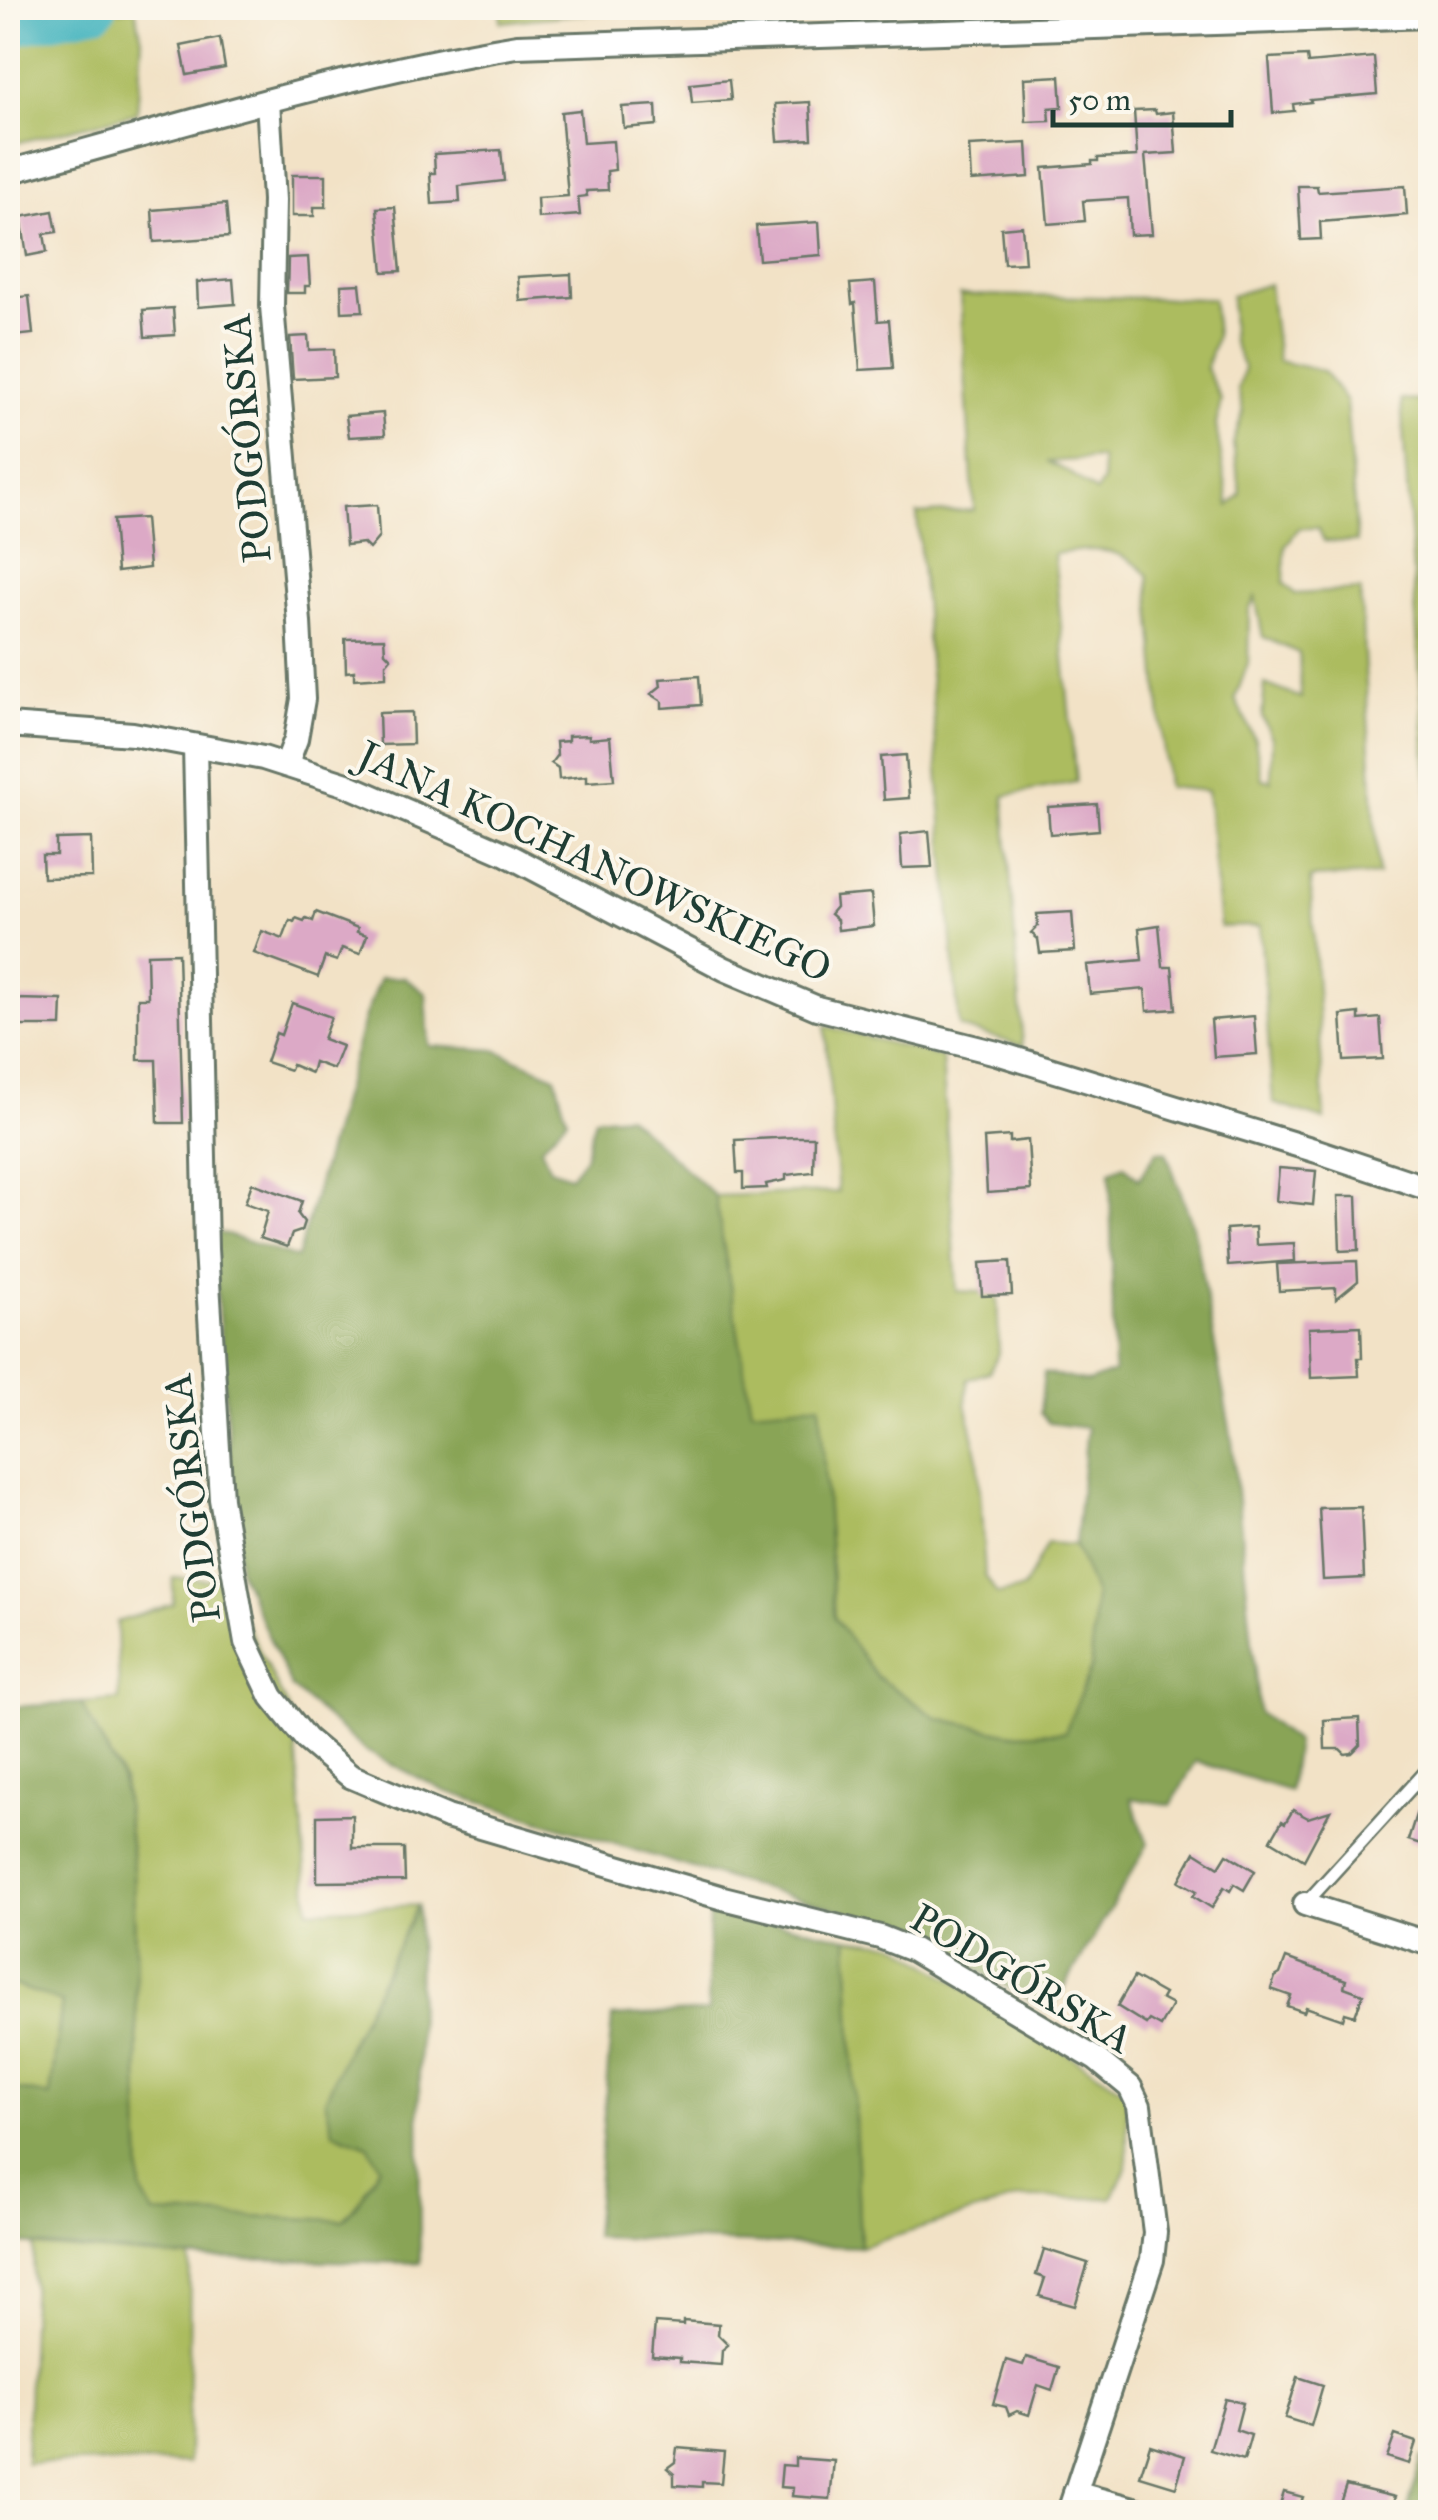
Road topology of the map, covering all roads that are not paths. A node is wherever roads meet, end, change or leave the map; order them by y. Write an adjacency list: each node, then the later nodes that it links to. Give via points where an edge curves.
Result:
1 (1430, 16): 2 (street, via 517,46)
2 (268, 101): 3 (street); 6 (street, PODGÓRSKA, via 272,306 303,700)
3 (8, 172)
4 (8, 725): 5 (street, JANA KOCHANOWSKIEGO, via 133,734)
5 (195, 746): 6 (street, JANA KOCHANOWSKIEGO); 11 (street, PODGÓRSKA, via 206,1249 218,1466 246,1642 272,1697 306,1740 350,1776 447,1817 913,1950 1130,2086 1140,2106 1155,2232 1152,2260)
6 (286, 765): 7 (street, JANA KOCHANOWSKIEGO, via 506,854 726,969 817,1008 997,1053)
7 (1430, 1189)
8 (1430, 1767): 9 (lane)
9 (1304, 1904): 10 (street)
10 (1430, 1944)
11 (1072, 2503): 12 (street)
12 (1144, 2512)

